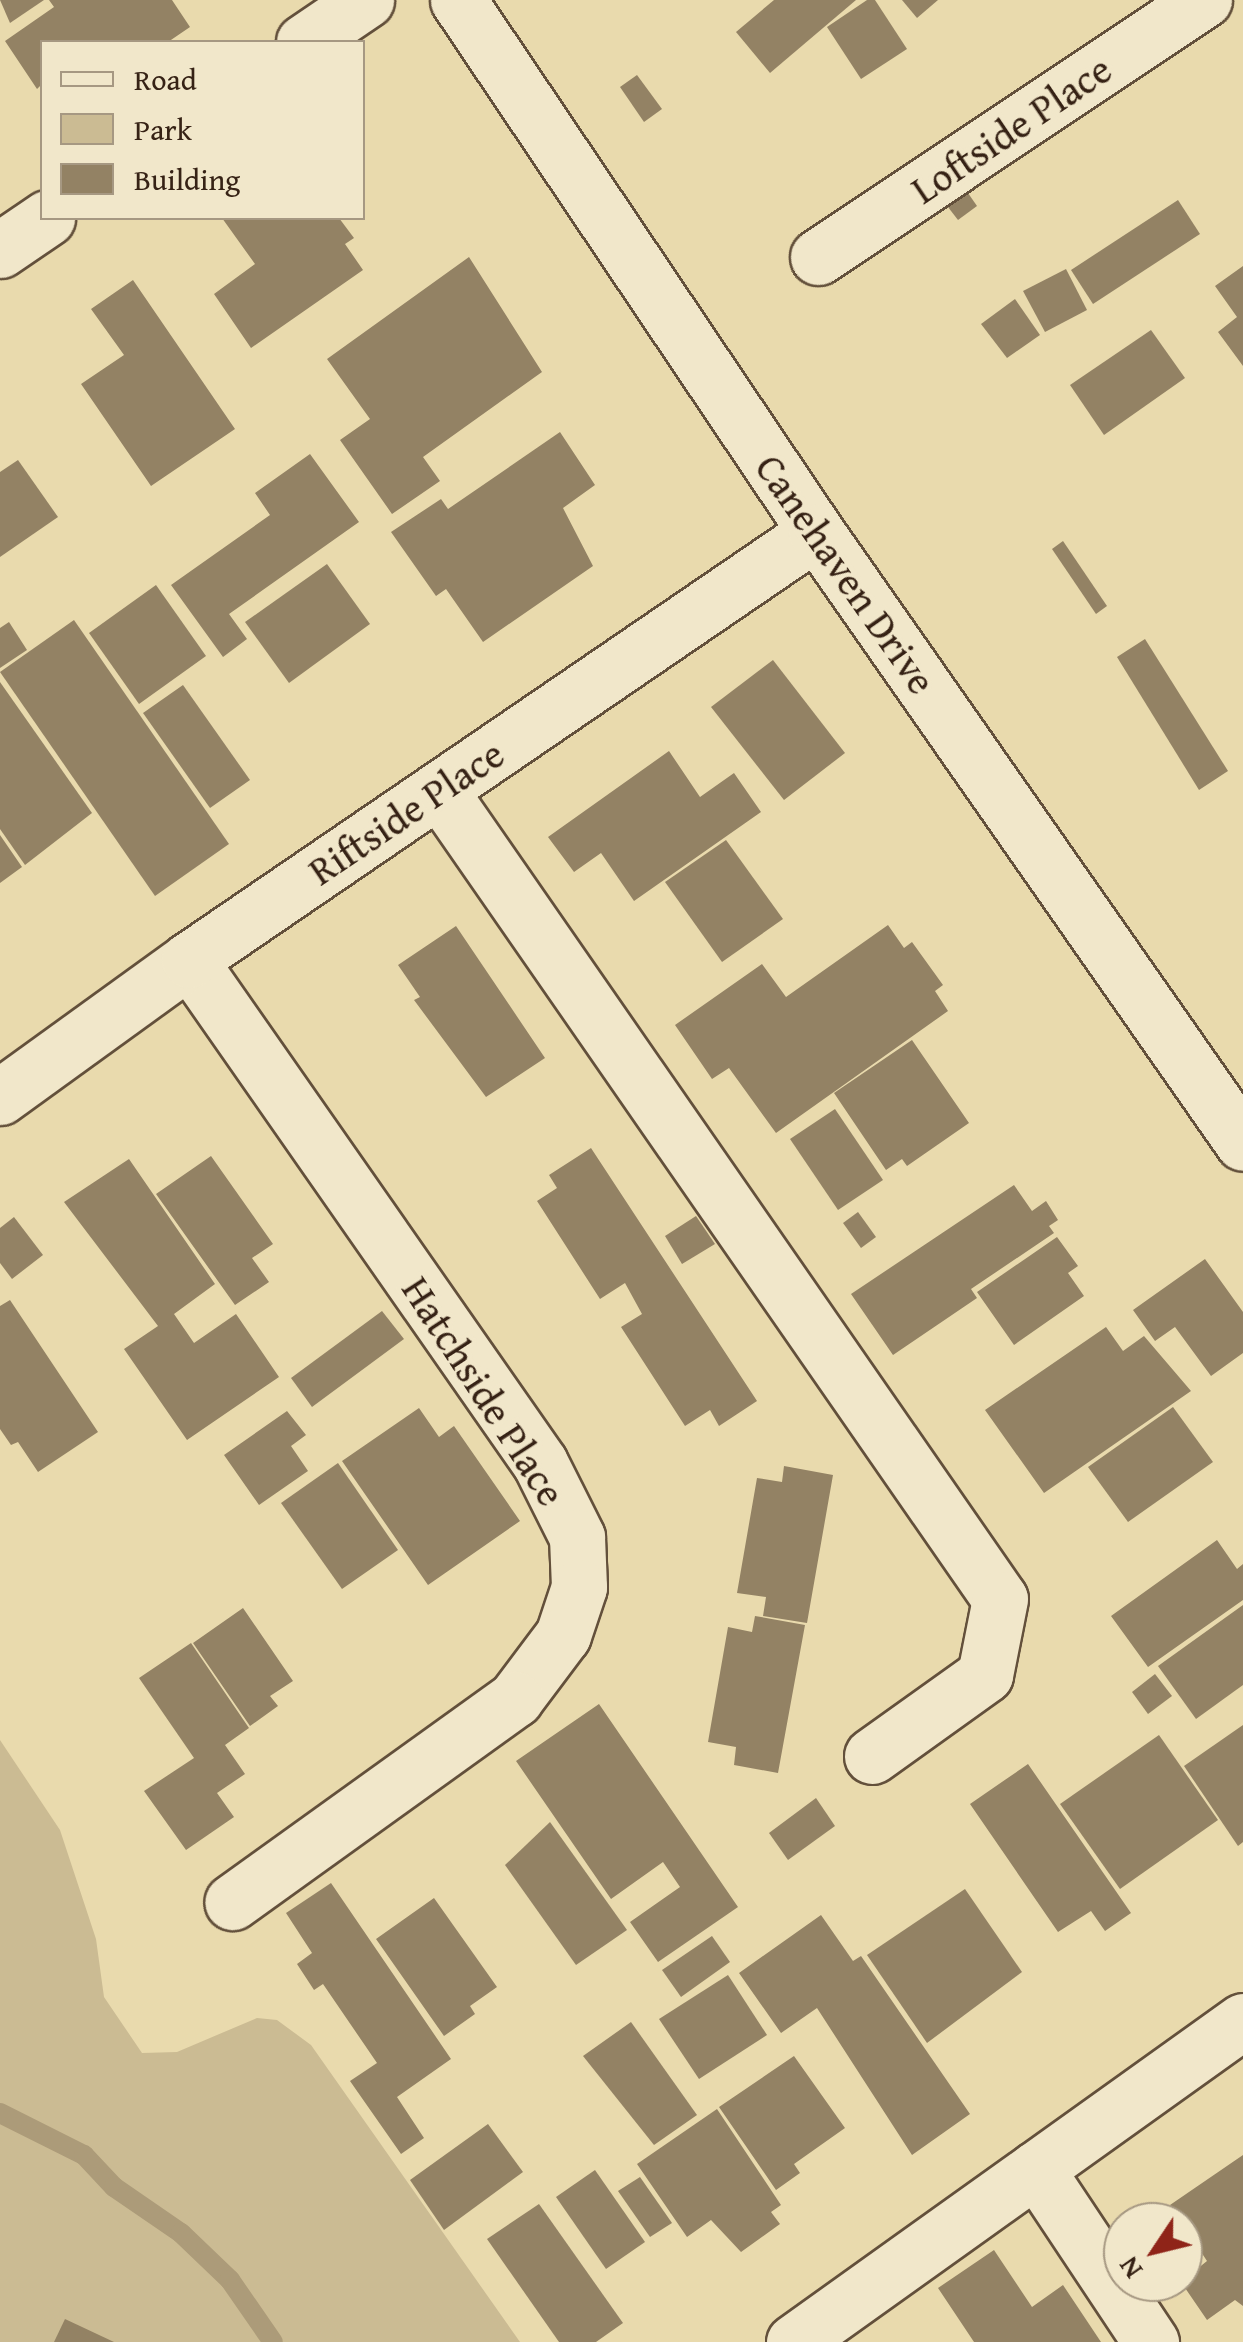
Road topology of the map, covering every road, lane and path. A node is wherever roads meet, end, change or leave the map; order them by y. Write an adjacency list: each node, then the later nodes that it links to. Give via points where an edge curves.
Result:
1 (366, 0): 4 (street)
2 (458, 0): 8 (street, Canehaven Drive)
3 (1204, 0): 7 (street, Loftside Place)
4 (307, 40)
5 (45, 220): 6 (street)
6 (0, 250)
7 (818, 258)
8 (816, 532): 9 (street, Riftside Place); 12 (street, Canehaven Drive)
9 (439, 790): 10 (street, Riftside Place); 13 (street, via 1000,1598 985,1675)
10 (189, 960): 11 (street, Riftside Place); 14 (street, Hatchside Place, via 540,1462 577,1538 579,1587 563,1635 515,1699)
11 (0, 1097)
12 (1243, 1142)
13 (872, 1756)
14 (232, 1902)
15 (1243, 2021): 16 (street)
16 (1036, 2169): 17 (street); 18 (street)
17 (794, 2342)
18 (1151, 2342)

